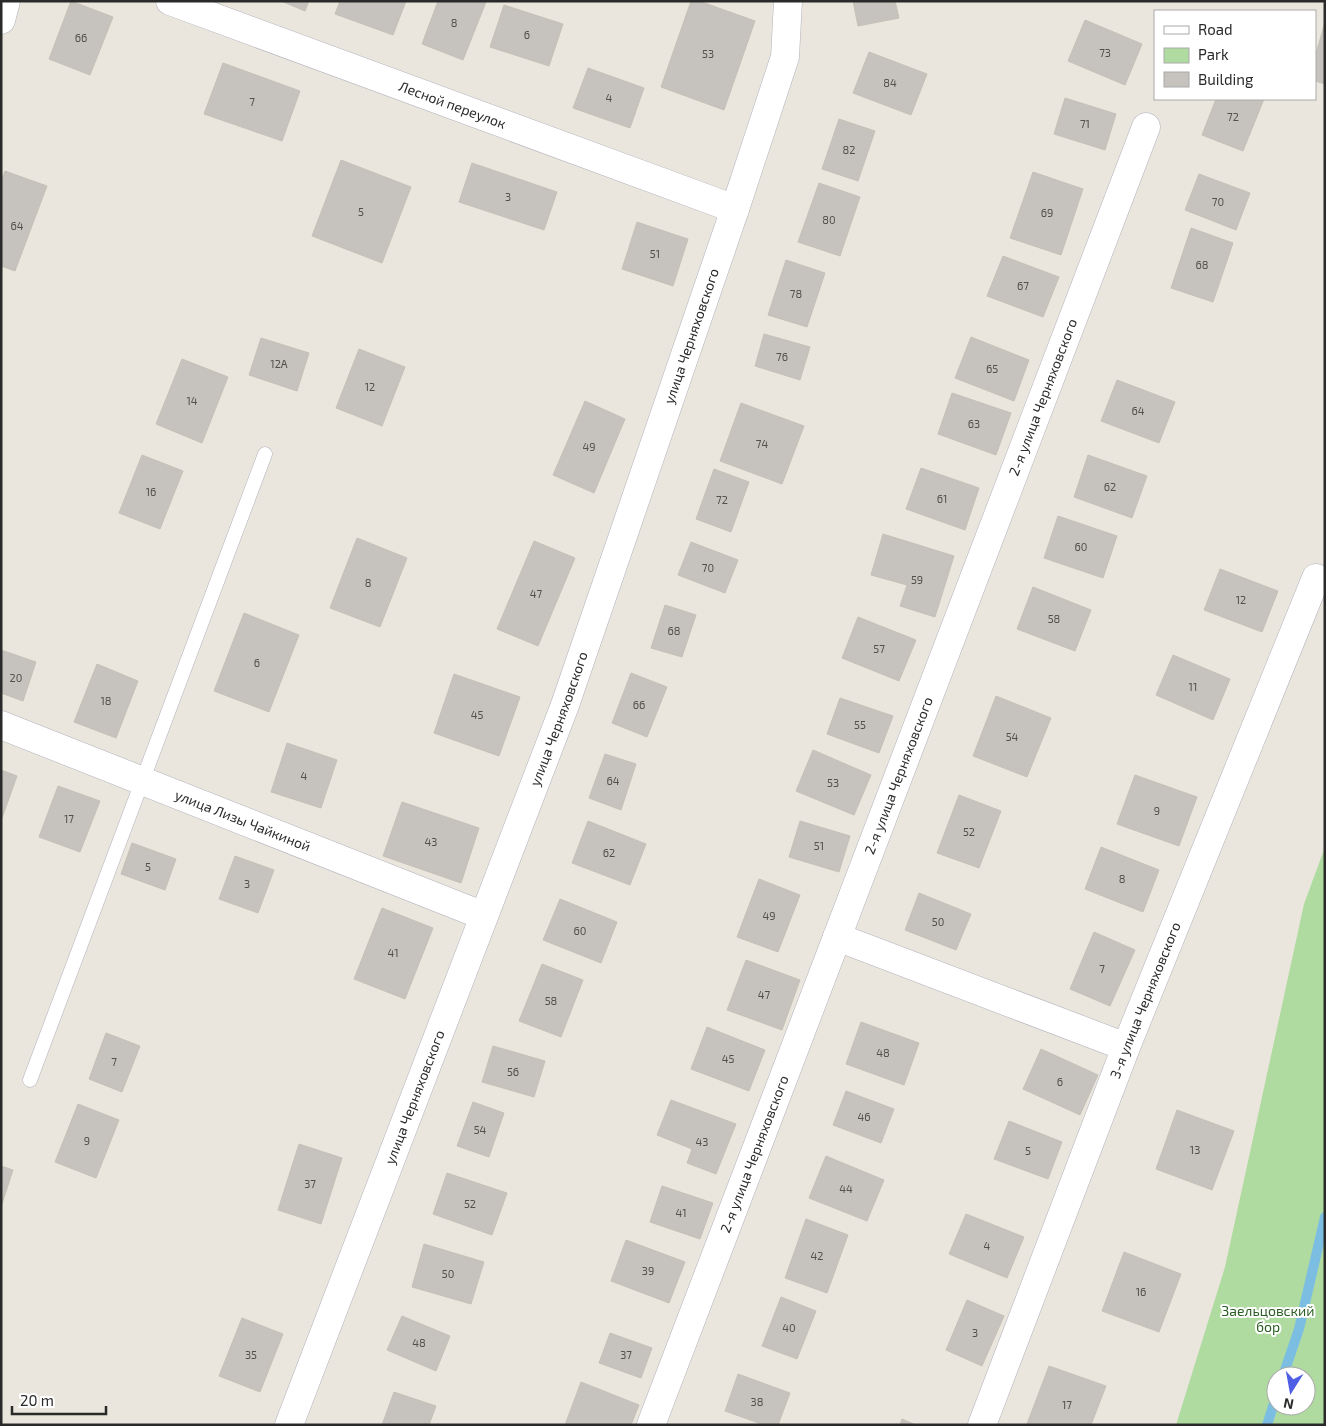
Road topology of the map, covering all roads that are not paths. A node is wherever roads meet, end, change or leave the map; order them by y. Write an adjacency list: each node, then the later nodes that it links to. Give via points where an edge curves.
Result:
1 (6, 1): 4 (street)
2 (170, 1): 6 (street, Лесной переулок)
3 (788, 1): 6 (street, улица Черняховского, via 785,58)
4 (1, 20)
5 (1146, 127): 12 (street, 2-я улица Черняховского)
6 (735, 209): 11 (street, улица Черняховского, via 565,705)
7 (265, 454): 10 (lane)
8 (1316, 578): 13 (street, 3-я улица Черняховского)
9 (1, 725): 10 (street, улица Лизы Чайкиной)
10 (142, 780): 11 (street, улица Лизы Чайкиной); 14 (lane)
11 (484, 916): 15 (street, улица Черняховского)
12 (837, 937): 13 (street); 16 (street, 2-я улица Черняховского)
13 (1126, 1047): 17 (street, 3-я улица Черняховского)
14 (30, 1080)
15 (289, 1425)
16 (651, 1425)
17 (982, 1425)

